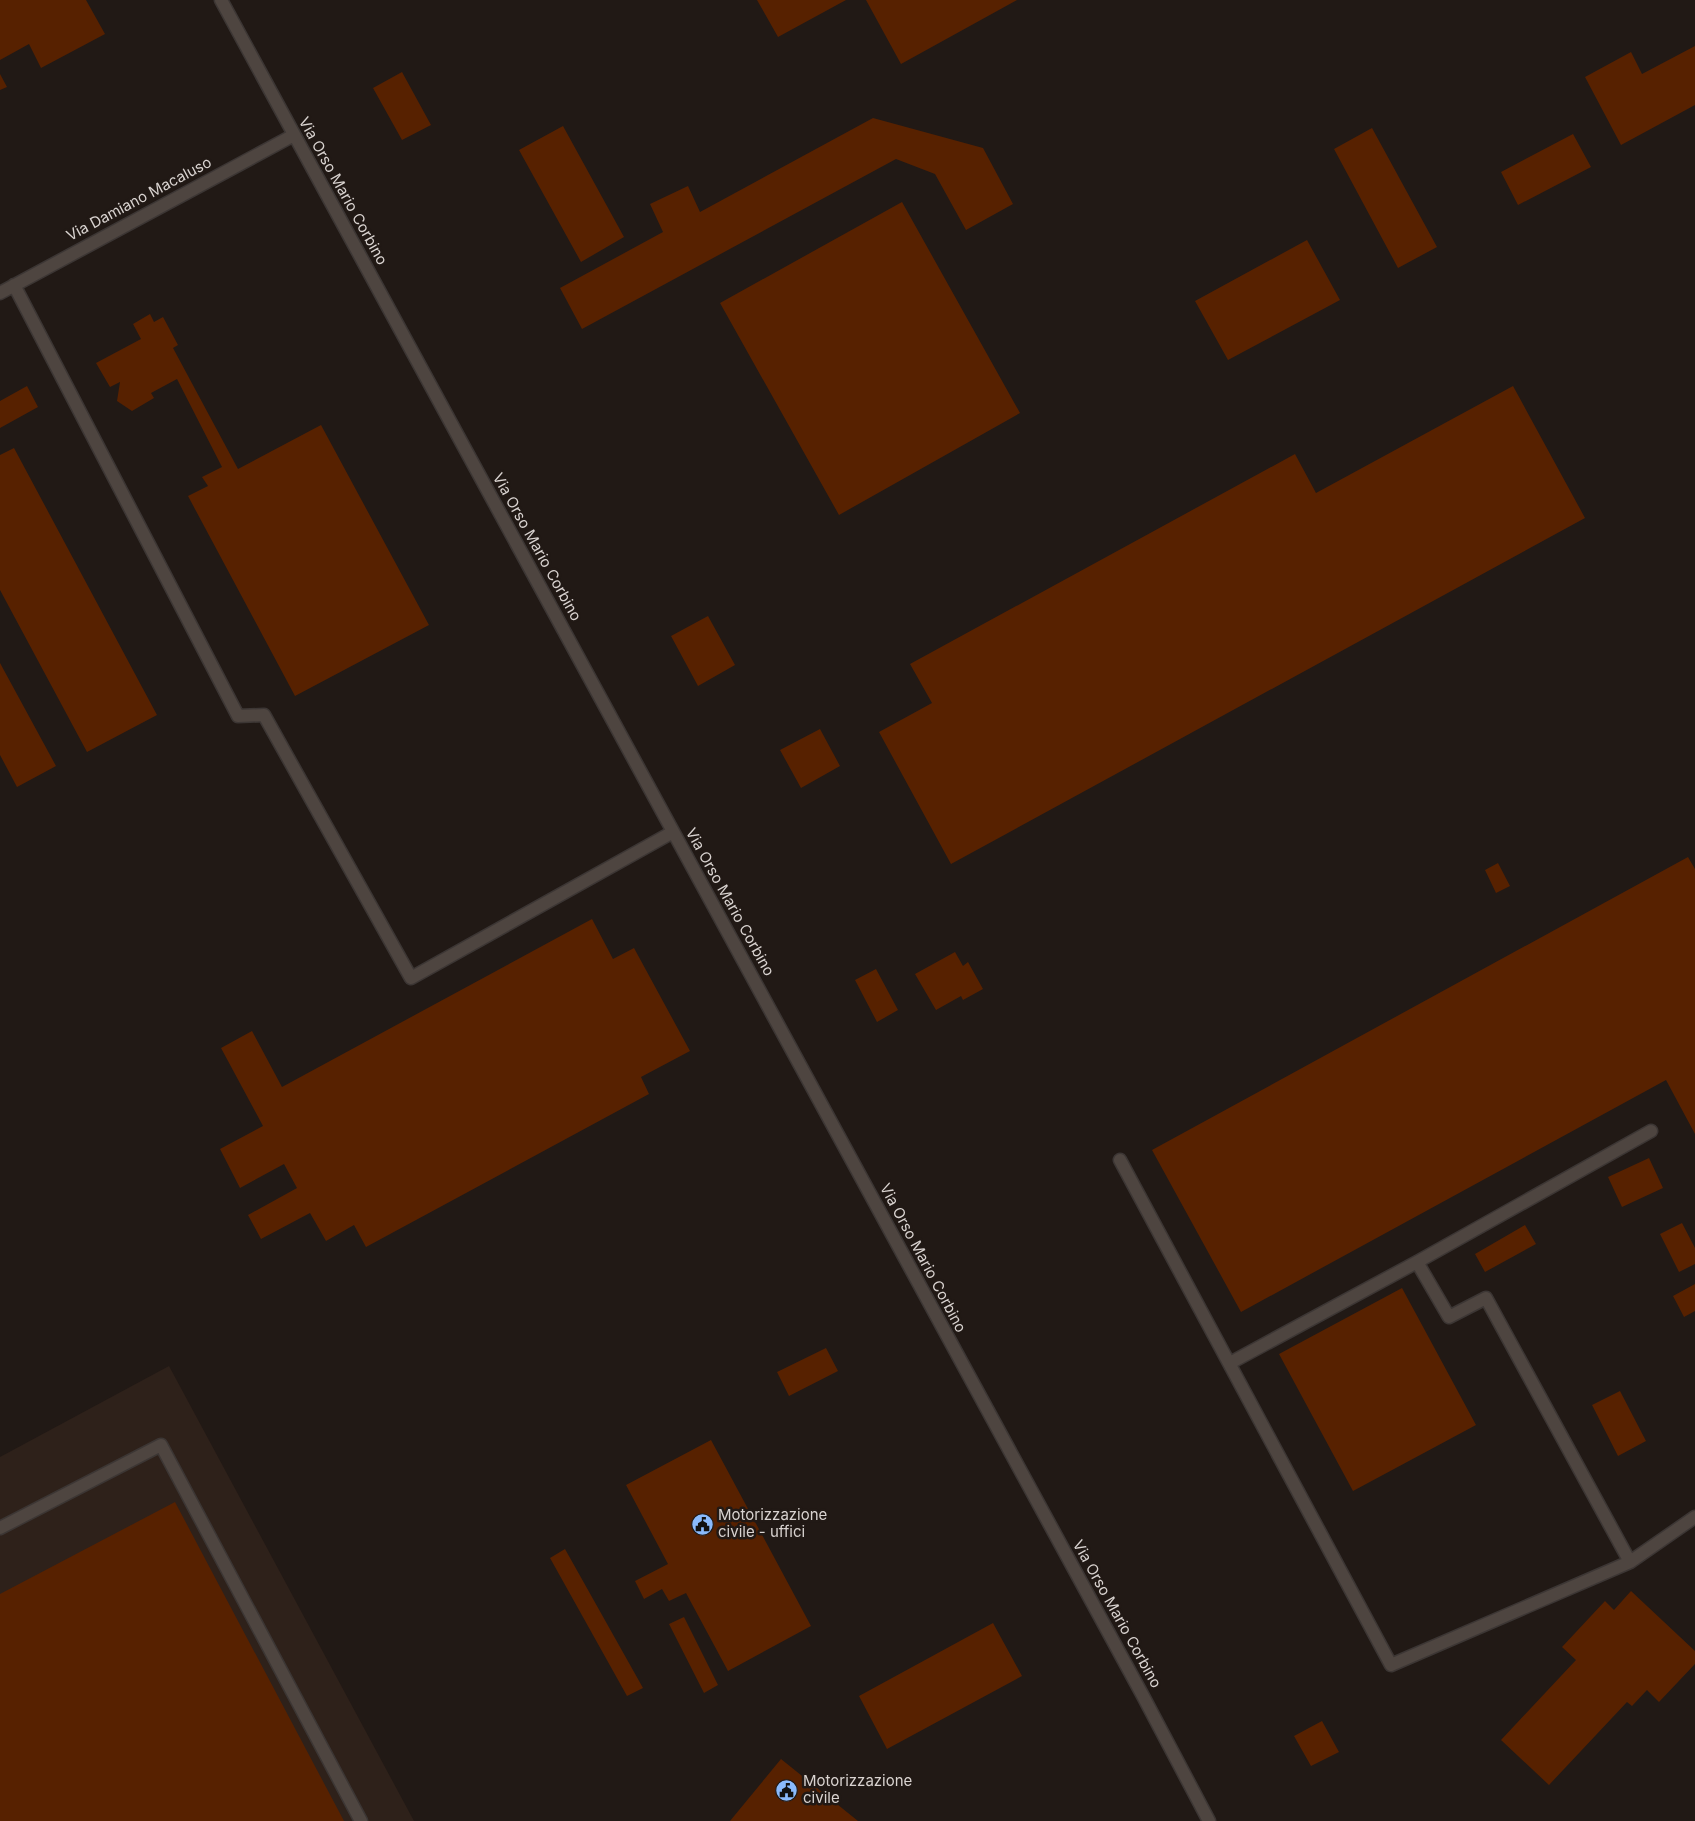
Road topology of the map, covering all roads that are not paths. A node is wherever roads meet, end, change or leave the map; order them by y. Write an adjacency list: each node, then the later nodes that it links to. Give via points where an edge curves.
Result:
1 (221, 0): 2 (street, Via Orso Mario Corbino)
2 (294, 135): 3 (street, Via Damiano Macaluso); 5 (street, Via Orso Mario Corbino)
3 (14, 285): 4 (street, Via Damiano Macaluso); 5 (street, via 238,716 264,715 411,978)
4 (0, 292)
5 (673, 832): 14 (street, Via Orso Mario Corbino)
6 (1651, 1131): 8 (street)
7 (1120, 1160): 9 (street)
8 (1418, 1262): 9 (street); 12 (street, via 1449,1317 1486,1298)
9 (1230, 1363): 12 (street, via 1391,1665)
10 (1695, 1517): 12 (street)
11 (0, 1528): 13 (street, via 161,1445)
12 (1630, 1562)
13 (361, 1821)
14 (1209, 1821)

